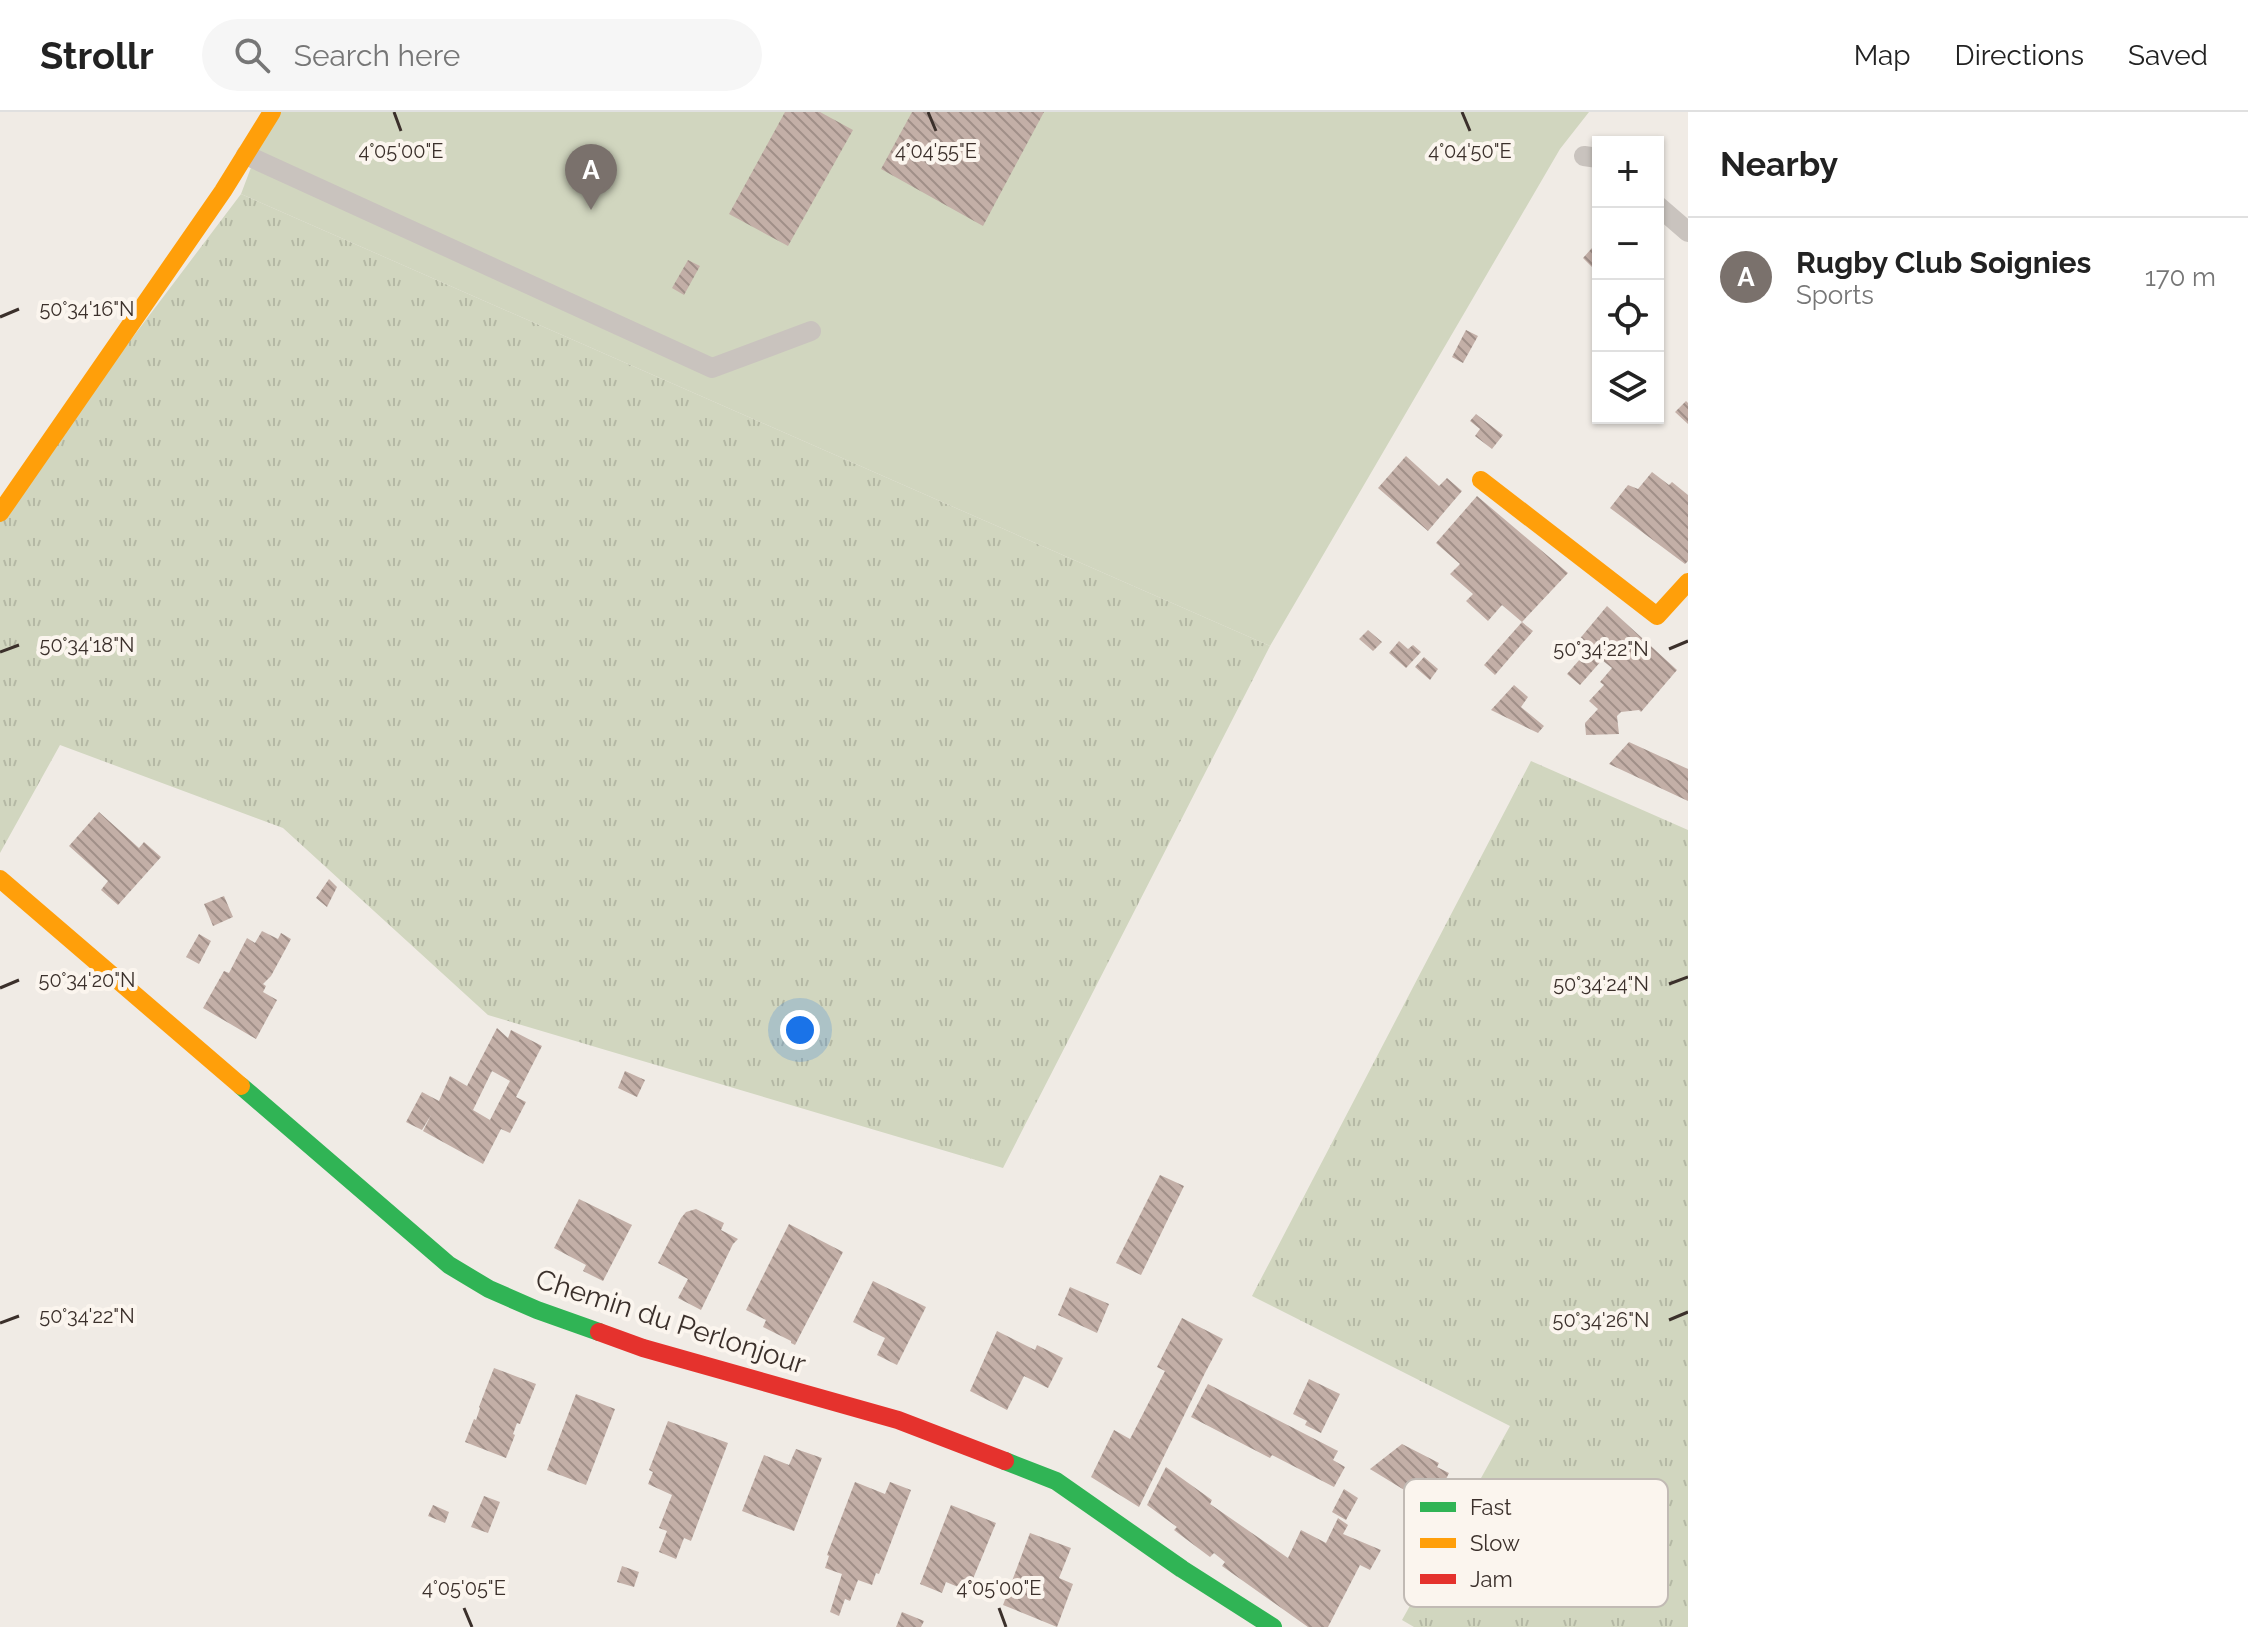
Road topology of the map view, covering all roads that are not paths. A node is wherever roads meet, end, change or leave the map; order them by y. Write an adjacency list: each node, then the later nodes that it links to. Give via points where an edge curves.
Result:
1 (272, 112): 2 (street)
2 (246, 155): 5 (lane, via 712,368); 7 (street)
3 (1660, 208): 4 (lane)
4 (1688, 232)
5 (811, 331)
6 (1481, 480): 8 (street, via 1657,616)
7 (0, 513)
8 (1688, 582)
9 (0, 879): 10 (street, Chemin du Perlonjour, via 449,1265 489,1289 643,1348 898,1420 1056,1481)
10 (1273, 1627)

